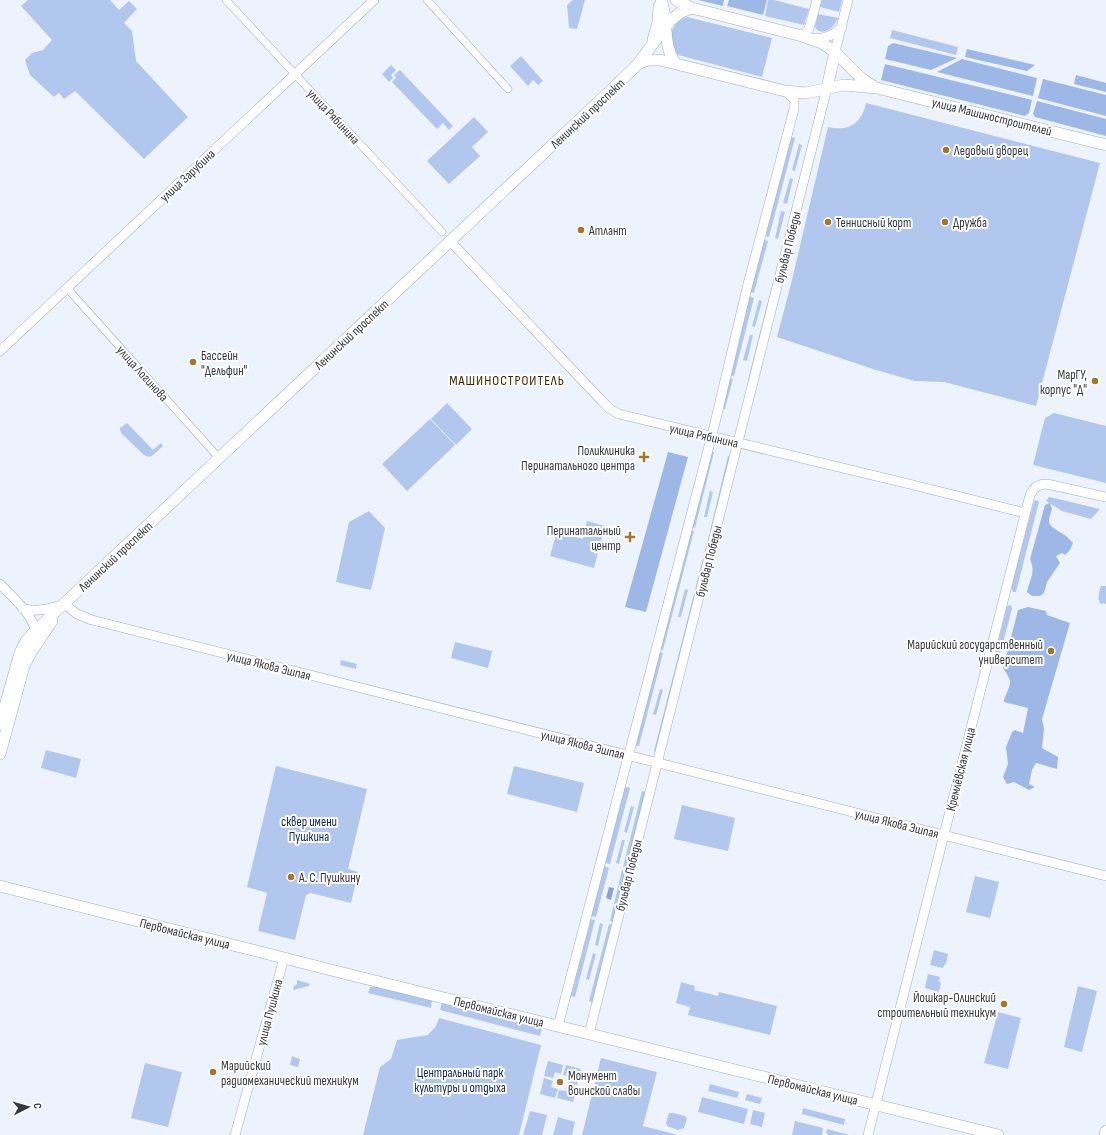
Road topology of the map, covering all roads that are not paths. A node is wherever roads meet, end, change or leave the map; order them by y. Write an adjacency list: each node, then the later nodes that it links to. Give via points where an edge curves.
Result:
1 (226, 0): 17 (street, улица Рябинина)
2 (374, 0): 17 (street, улица Зарубина)
3 (427, 0): 20 (street)
4 (660, 0): 9 (main road); 13 (main road, Ленинский проспект, via 658,23)
5 (676, 0): 8 (main road)
6 (817, 0): 11 (street, via 808,29)
7 (848, 0): 10 (street)
8 (692, 8): 9 (main road, Ленинский проспект, via 677,15); 11 (main road, улица Машиностроителей)
9 (666, 27): 13 (main road, Ленинский проспект); 15 (main road, via 667,46)
10 (842, 27): 12 (street, via 830,37); 14 (street)
11 (802, 36): 12 (main road, улица Машиностроителей)
12 (814, 39): 14 (main road, улица Машиностроителей)
13 (650, 48): 16 (main road, Ленинский проспект)
14 (835, 52): 18 (main road); 19 (main road, улица Машиностроителей, via 861,78)
15 (675, 63): 16 (main road, Ленинский проспект, via 654,60); 21 (main road, Ленинский проспект)
16 (637, 65): 24 (main road, Ленинский проспект)
17 (295, 74): 23 (street, улица Рябинина); 25 (street, улица Зарубина)
18 (827, 88): 19 (main road, улица Машиностроителей, via 844,85); 21 (main road, улица Машиностроителей, via 806,93); 28 (street, бульвар Победы)
19 (877, 88): 22 (main road, улица Машиностроителей)
20 (508, 89)
21 (785, 91): 27 (street, бульвар Победы, via 794,99 794,109)
22 (1106, 145)
23 (442, 232)
24 (450, 241): 27 (street, улица Рябинина, via 610,409 619,414); 29 (main road, Ленинский проспект)
25 (67, 288): 26 (street, улица Зарубина); 29 (street, улица Логинова)
26 (0, 351)
27 (711, 437): 28 (street, улица Рябинина); 39 (street, бульвар Победы)
28 (738, 443): 31 (street, улица Рябинина); 40 (street, бульвар Победы)
29 (219, 458): 33 (main road, Ленинский проспект)
30 (1106, 497): 31 (street, Кремлёвская улица, via 1041,484 1033,489)
31 (1024, 513): 41 (street, Кремлёвская улица)
32 (0, 584): 34 (street)
33 (64, 604): 34 (street, via 43,611); 35 (main road, Ленинский проспект); 36 (main road, Ленинский проспект); 39 (street, улица Якова Эшпая, via 77,614 92,620)
34 (23, 609): 35 (street)
35 (36, 630): 36 (street); 37 (main road, Ленинский проспект, via 20,653)
36 (24, 666): 38 (main road, Ленинский проспект)
37 (0, 724)
38 (0, 754)
39 (628, 755): 40 (street, улица Якова Эшпая); 45 (street, бульвар Победы)
40 (656, 762): 41 (street, улица Якова Эшпая); 46 (street, бульвар Победы)
41 (943, 835): 42 (street, улица Якова Эшпая); 47 (street, Кремлёвская улица)
42 (1106, 876)
43 (0, 886): 44 (main road, Первомайская улица)
44 (284, 958): 45 (main road, Первомайская улица); 49 (street, улица Пушкина)
45 (558, 1026): 46 (main road, Первомайская улица)
46 (589, 1034): 47 (main road, Первомайская улица)
47 (875, 1104): 50 (street, Кремлёвская улица); 51 (main road, Первомайская улица)
48 (1106, 1131): 52 (main road)
49 (235, 1135)
50 (868, 1135)
51 (998, 1135)
52 (1105, 1135)

